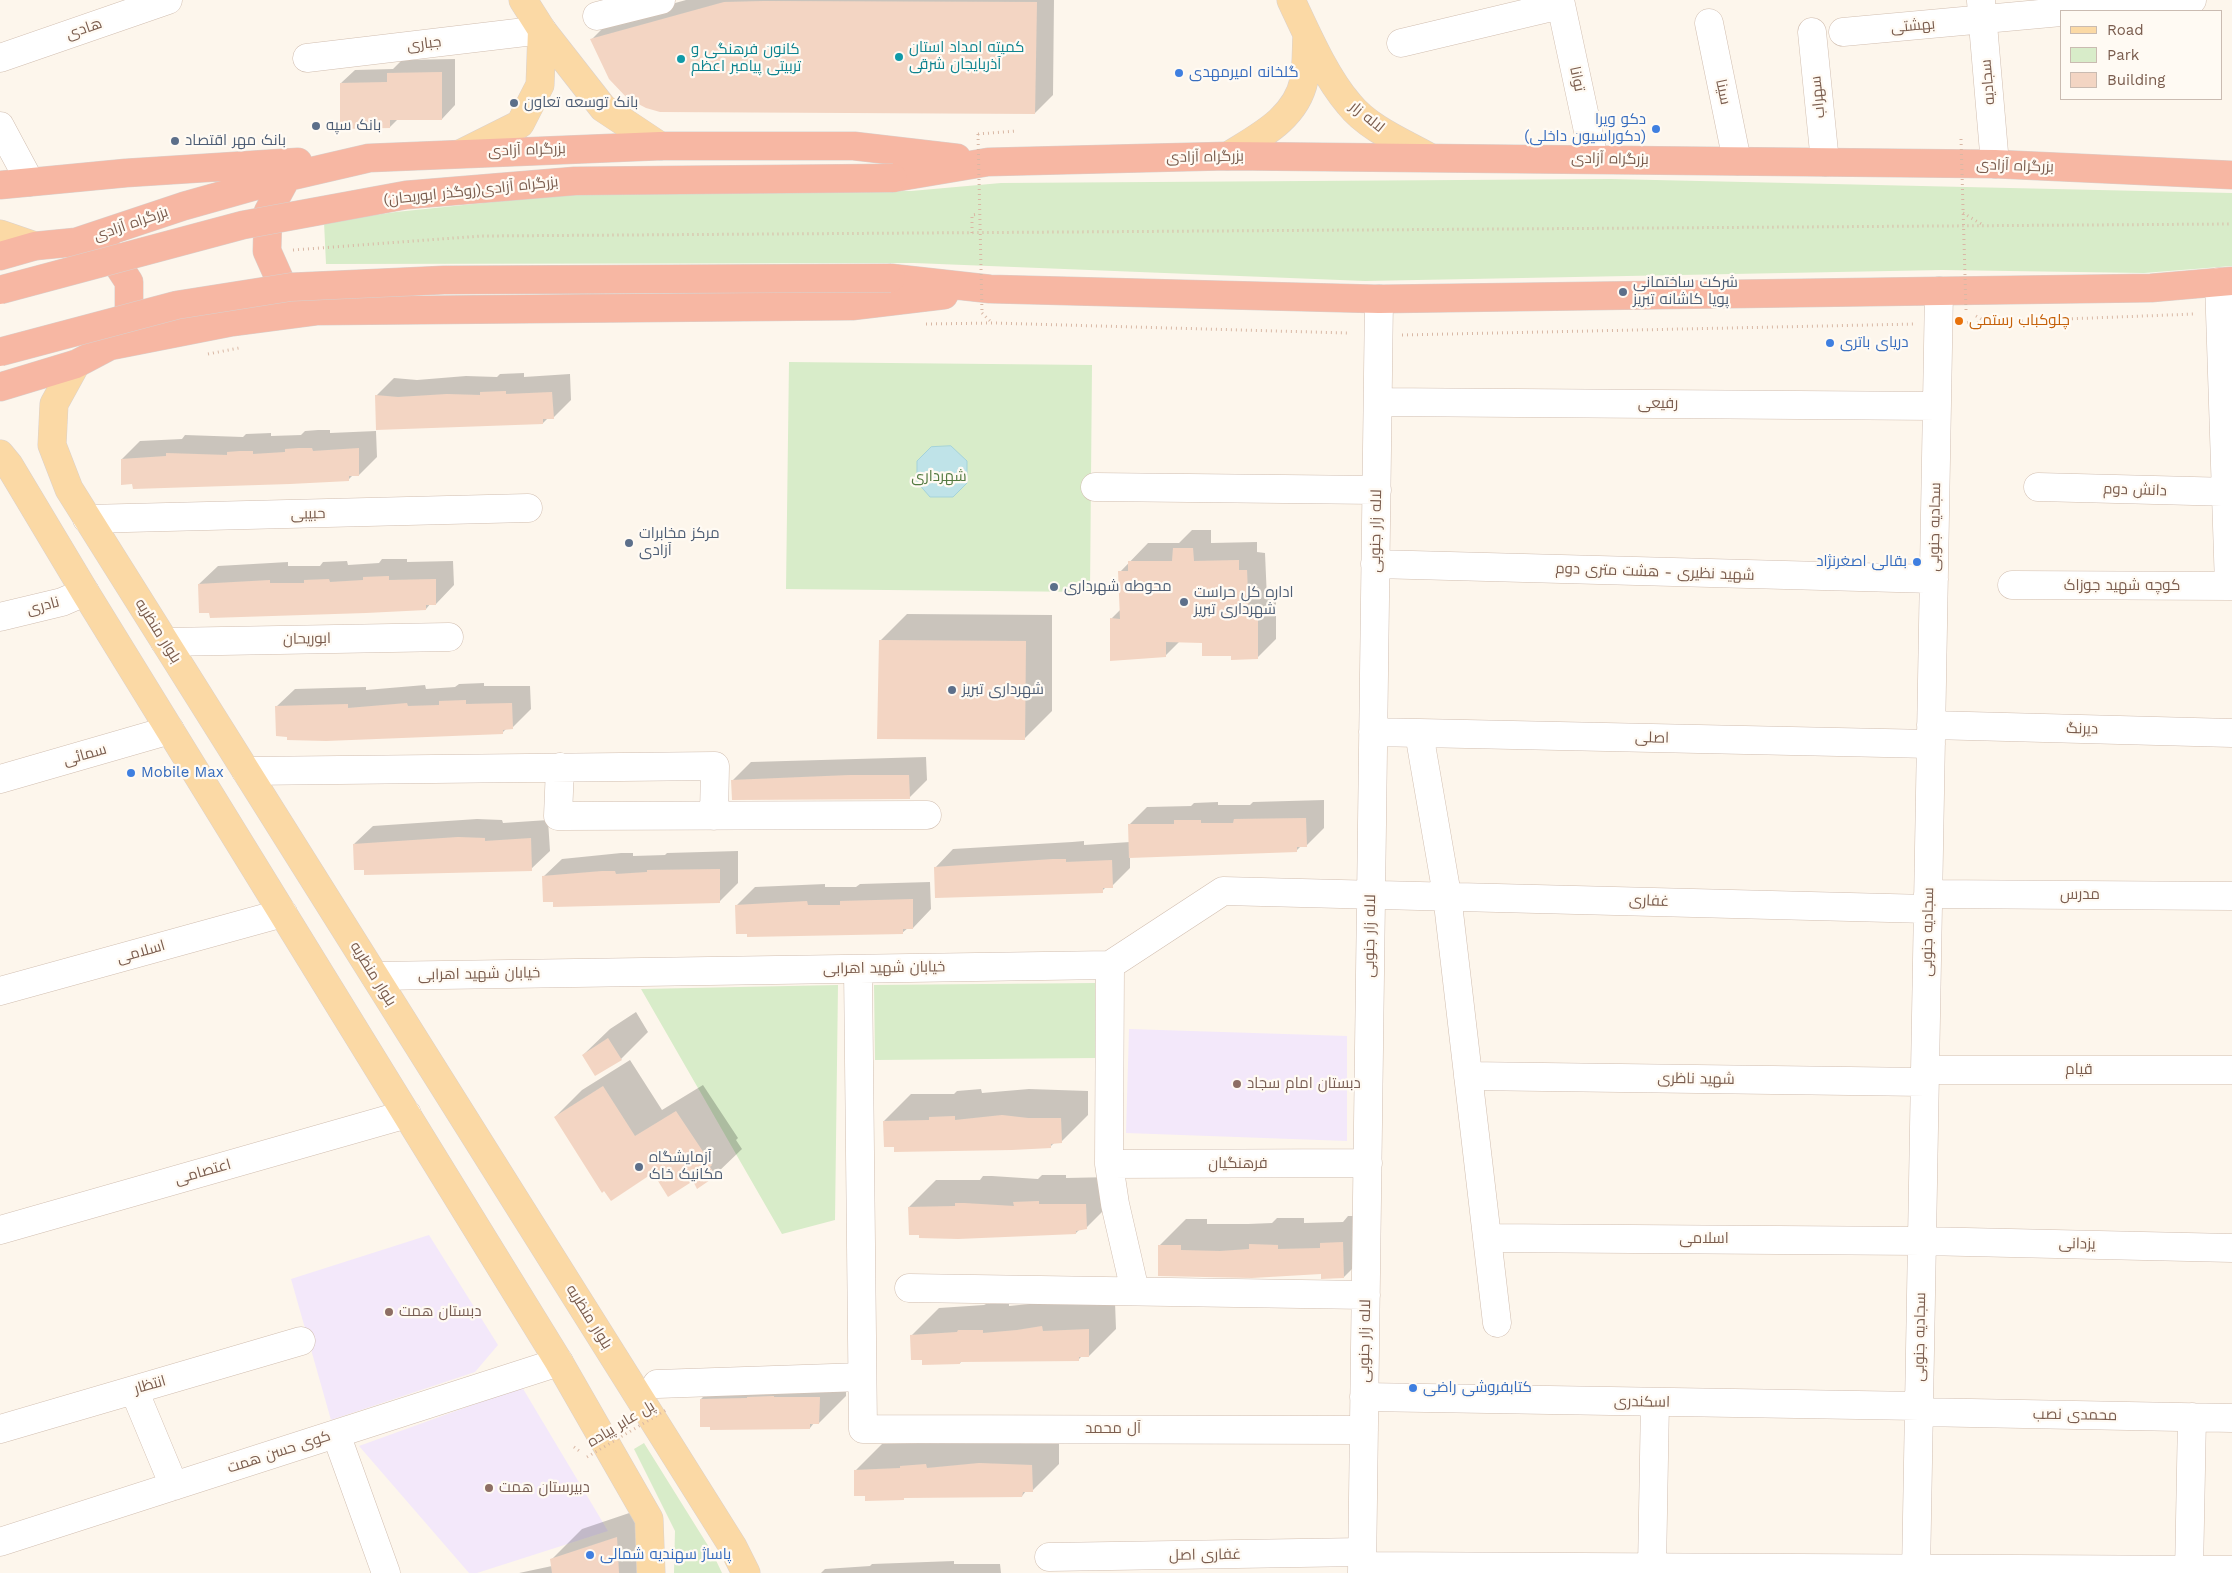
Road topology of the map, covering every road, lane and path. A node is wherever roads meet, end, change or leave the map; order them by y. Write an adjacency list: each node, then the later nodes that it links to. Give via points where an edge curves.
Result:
1 (168, 0): 17 (street, هادی)
2 (523, 0): 12 (main road)
3 (661, 0): 10 (street)
4 (1291, 0): 15 (main road, لاله زار)
5 (2192, 0): 8 (street)
6 (1560, 3): 16 (street); 27 (street, توانا)
7 (1982, 10): 9 (street, بهشتی); 14 (street, بهشتی); 31 (street, سجادیه)
8 (2079, 10)
9 (2060, 12)
10 (597, 16)
11 (1709, 24): 28 (street, سینا)
12 (542, 30): 18 (street, جباری); 22 (main road, via 603,108); 23 (main road, via 540,85 520,124)
13 (1812, 32): 30 (street, سهراب)
14 (1843, 32)
15 (1307, 34): 24 (main road, لاله زار, via 1304,80 1296,104 1273,127); 25 (main road, لاله زار, via 1349,106 1371,124)
16 (1401, 43)
17 (0, 58)
18 (307, 58)
19 (0, 126): 35 (street)
20 (1016, 131): 38 (path, bridge, via 978,134)
21 (1961, 139): 37 (path, bridge)
22 (660, 146): 23 (highway, بزرگراه آزادی); 29 (highway, بزرگراه آزادی, via 854,146)
23 (462, 152): 26 (highway, بزرگراه آزادی)
24 (1228, 156): 25 (highway, بزرگراه آزادی); 29 (highway, بزرگراه آزادی)
25 (1429, 157): 27 (highway, بزرگراه آزادی)
26 (369, 158): 33 (highway, بزرگراه آزادی); 35 (highway)
27 (1594, 159): 28 (highway, بزرگراه آزادی)
28 (1737, 161): 30 (highway, بزرگراه آزادی)
29 (988, 162): 34 (highway, بزرگراه آزادی)
30 (1825, 162): 31 (highway, بزرگراه آزادی)
31 (1995, 164): 32 (highway, بزرگراه آزادی)
32 (2232, 175)
33 (287, 177): 43 (highway, بزرگراه آزادی, via 184,206); 45 (highway, via 268,212)
34 (893, 178): 48 (highway, بزرگراه آزادی(روگذر ابوریحان), bridge, via 575,181 406,195 243,225)
35 (30, 182): 36 (highway)
36 (0, 185)
37 (1963, 213): 40 (path); 52 (path, bridge)
38 (979, 214): 41 (path, via 972,215); 51 (path, bridge)
39 (2232, 224): 40 (path)
40 (1984, 226): 41 (path)
41 (972, 233): 45 (path, via 481,236)
42 (0, 234): 44 (main road)
43 (76, 242): 44 (highway); 58 (highway, via 110,253 129,282 129,314)
44 (35, 246): 46 (highway)
45 (267, 252): 53 (highway, via 283,287)
46 (0, 256)
47 (2225, 282): 49 (highway, via 2151,288); 54 (street)
48 (0, 290)
49 (1939, 291): 50 (highway); 56 (street, سجادیه جنوبی)
50 (1379, 299): 51 (highway); 57 (street, لاله زار جنوبی)
51 (986, 301): 53 (highway, via 852,306); 55 (path); 59 (highway, bridge, via 891,278 444,280 291,287 177,305)
52 (1966, 310)
53 (316, 311): 58 (highway, via 232,322)
54 (2220, 313): 56 (path); 68 (street)
55 (993, 323)
56 (1939, 324): 57 (path); 63 (street, سجادیه جنوبی)
57 (1379, 335): 62 (street, لاله زار جنوبی)
58 (110, 346): 60 (highway)
59 (0, 352)
60 (76, 364): 61 (highway); 70 (main road, بلوار منظریه, via 54,404 52,445 68,489)
61 (0, 387)
62 (1378, 402): 63 (street, رفیعی); 67 (street, لاله زار جنوبی)
63 (1937, 406): 72 (street, سجادیه جنوبی)
64 (3, 462): 75 (main road)
65 (1095, 487): 67 (street)
66 (2038, 487): 68 (street, دانش دوم)
67 (1376, 490): 71 (street, لاله زار جنوبی)
68 (2229, 492): 74 (street)
69 (528, 508): 70 (street, حبیبی)
70 (88, 519): 78 (main road, بلوار منظریه)
71 (1375, 564): 72 (street, شهید نظیری - هشت متری دوم); 80 (street, لاله زار جنوبی)
72 (1934, 579): 83 (street, سجادیه جنوبی)
73 (2012, 585): 74 (street, کوچه شهید جوزاک)
74 (2231, 586)
75 (85, 592): 76 (street, نادری, via 62,602); 79 (main road)
76 (0, 617)
77 (449, 637): 78 (street, ابوریحان)
78 (165, 642): 85 (main road, بلوار منظریه)
79 (170, 730): 86 (street, سمائی); 93 (main road)
80 (1373, 732): 81 (street, اصلی); 89 (street, لاله زار جنوبی)
81 (1419, 733): 83 (street, اصلی); 90 (street)
82 (2232, 733): 83 (street, دیرنگ)
83 (1931, 734): 92 (street, سجادیه جنوبی)
84 (560, 767): 85 (street); 88 (street, via 714,766); 88 (street, via 558,816)
85 (246, 771): 96 (main road, بلوار منظریه)
86 (0, 779)
87 (927, 815): 88 (street)
88 (714, 816)
89 (1371, 893): 90 (street, غفاری); 94 (street, via 1223,891); 103 (street, لاله زار جنوبی)
90 (1446, 895): 92 (street, غفاری); 99 (street)
91 (2232, 896): 92 (street, مدرس)
92 (1928, 902): 100 (street, سجادیه جنوبی)
93 (283, 913): 97 (street, اسلامی); 101 (main road)
94 (1110, 965): 95 (street, خیابان شهید اهرابی); 102 (street)
95 (858, 969): 96 (street, خیابان شهید اهرابی); 114 (street)
96 (374, 976): 137 (main road, بلوار منظریه, via 728,1539)
97 (0, 991)
98 (2232, 1070): 100 (street, قیام)
99 (1468, 1076): 100 (street, شهید ناظری); 105 (street)
100 (1925, 1076): 106 (street, سجادیه جنوبی)
101 (407, 1114): 104 (street, اعتصامی); 113 (main road)
102 (1109, 1164): 103 (street, فرهنگیان); 109 (street)
103 (1368, 1164): 110 (street, لاله زار جنوبی)
104 (0, 1230)
105 (1487, 1238): 106 (street, اسلامی); 111 (street)
106 (1922, 1241): 107 (street, یزدانی); 119 (street, سجادیه جنوبی)
107 (2232, 1248)
108 (909, 1288): 109 (street)
109 (1135, 1291): 110 (street)
110 (1366, 1295): 117 (street, لاله زار جنوبی)
111 (1497, 1323)
112 (301, 1341): 116 (street, انتظار)
113 (559, 1362): 125 (street, کوی حسن همت); 136 (main road, via 650,1519)
114 (862, 1377): 115 (street); 124 (street, آل محمد, via 863,1429)
115 (657, 1384)
116 (134, 1390): 123 (street, انتظار); 127 (street)
117 (1364, 1397): 118 (street, اسکندری); 124 (street, لاله زار جنوبی)
118 (1656, 1402): 119 (street, اسکندری); 131 (street)
119 (1919, 1409): 121 (street, محمدی نصب); 133 (street, سجادیه جنوبی)
120 (666, 1410): 126 (path, پل عابر پیاده, bridge)
121 (2192, 1418): 122 (street, محمدی نصب); 134 (street)
122 (2232, 1418)
123 (0, 1429)
124 (1364, 1430): 130 (street, لاله زار جنوبی)
125 (336, 1434): 127 (street, کوی حسن همت); 135 (street)
126 (587, 1457)
127 (174, 1486): 128 (street, کوی حسن همت)
128 (0, 1542)
129 (1049, 1557): 130 (street, غفاری اصل)
130 (1362, 1564): 131 (street, غفاری اصل)
131 (1652, 1568): 133 (street, غفاری اصل)
132 (2232, 1570): 134 (street, غفاری اصل)
133 (1916, 1571): 134 (street, غفاری اصل)
134 (2189, 1571)
135 (386, 1573)
136 (651, 1573)
137 (746, 1573)

